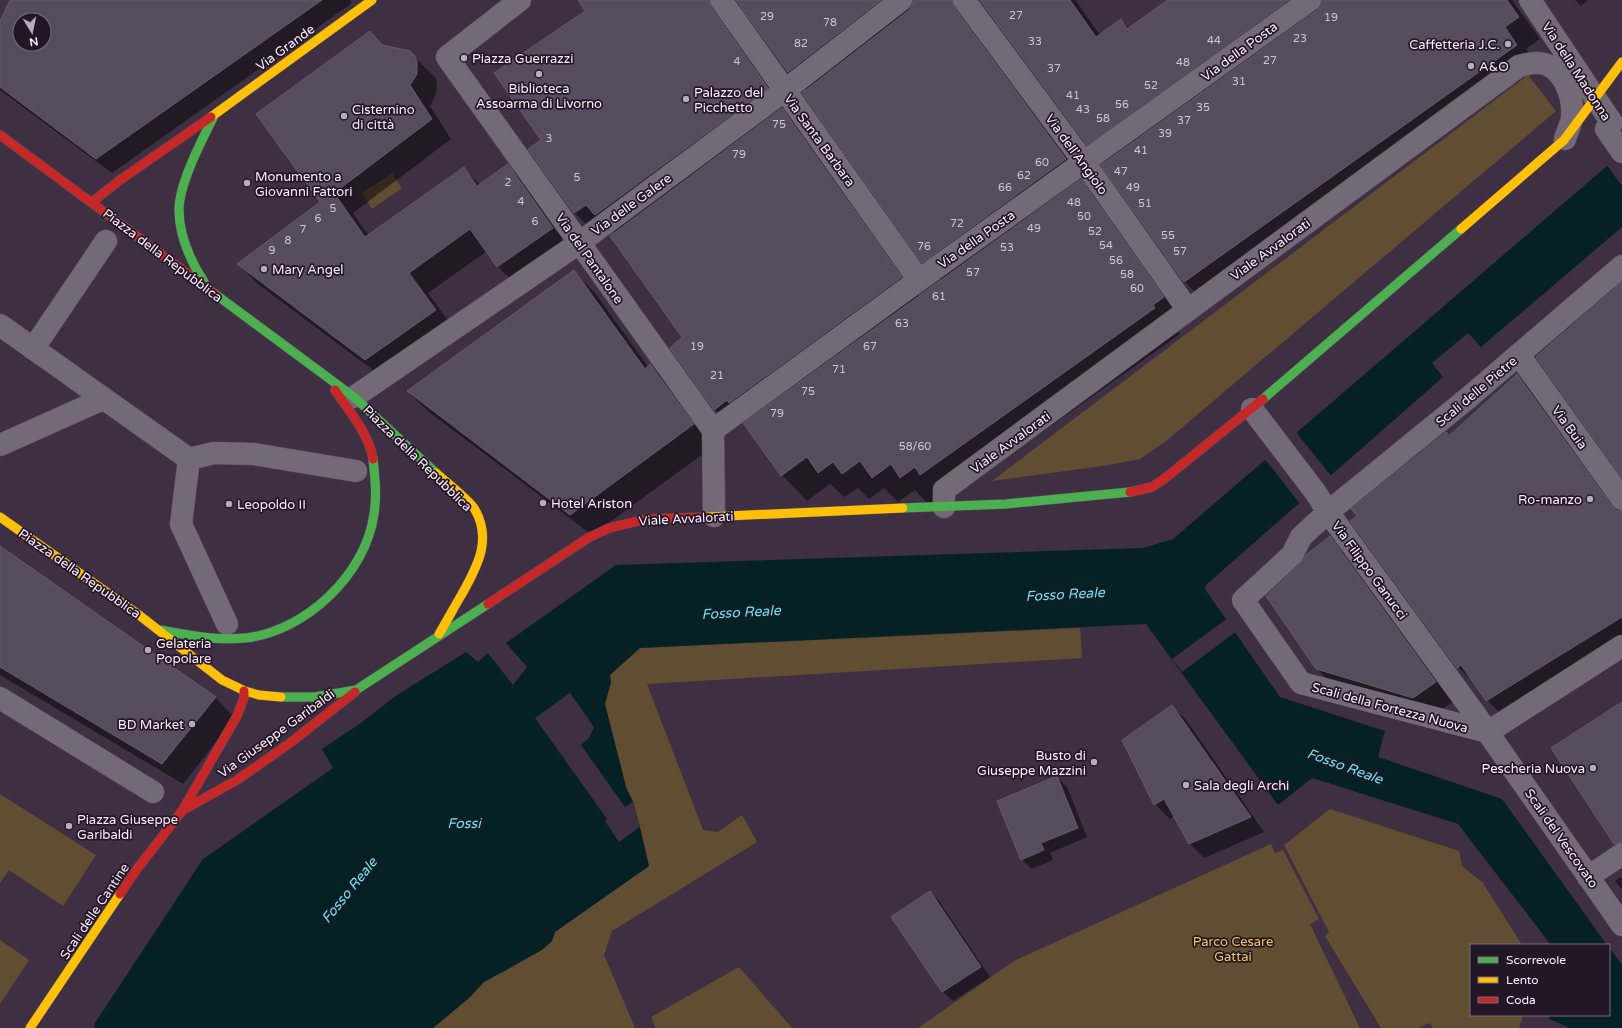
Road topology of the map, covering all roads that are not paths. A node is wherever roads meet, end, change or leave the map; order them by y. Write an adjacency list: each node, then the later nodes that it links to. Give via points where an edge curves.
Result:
1 (372, 0): 11 (street, Via Grande)
2 (520, 0): 18 (street, Via del Pantalone, via 447,57)
3 (721, 0): 9 (street, Via Santa Barbara)
4 (901, 0): 9 (street, Via delle Galere)
5 (964, 0): 15 (street, Via dell'Angiolo)
6 (1310, 0): 15 (street, Via della Posta)
7 (1530, 0): 10 (street, Via della Madonna)
8 (1622, 62): 10 (street, Viale Avvalorati)
9 (784, 91): 18 (street, Via delle Galere); 20 (street, Via Santa Barbara)
10 (1596, 99): 13 (street, Viale Avvalorati); 14 (street, Via della Madonna, via 1612,123 1606,129)
11 (214, 115): 16 (street, Via Grande); 21 (street, Via Grande, via 196,151 179,209 189,257)
12 (0, 135): 16 (street, Piazza della Repubblica)
13 (1564, 140): 22 (street, Viale Avvalorati, via 1572,120 1570,93 1566,84 1548,65 1535,63 1519,66); 29 (street, Viale Avvalorati)
14 (1618, 147)
15 (1084, 162): 20 (street, Via della Posta); 22 (street, Via dell'Angiolo)
16 (92, 202): 21 (street, Piazza della Repubblica)
17 (106, 241): 24 (street, Piazza della Repubblica)
18 (579, 243): 27 (street, Via delle Galere); 30 (street, Via del Pantalone)
19 (1622, 266): 25 (street, Scali delle Pietre)
20 (919, 280): 30 (street, Via della Posta)
21 (208, 290): 26 (street, Piazza della Repubblica)
22 (1188, 310): 35 (street, Viale Avvalorati, via 944,490)
23 (0, 325): 24 (street)
24 (33, 349): 28 (street)
25 (1519, 355): 34 (street, Via Buia); 36 (street, Scali delle Pietre)
26 (326, 376): 27 (street, Piazza della Repubblica); 40 (street, Piazza della Repubblica, via 367,442 376,474 377,502 372,528 368,540 344,580 319,607 306,616 256,637 208,637)
27 (354, 396): 41 (street, Piazza della Repubblica, via 472,507 480,521 482,547 477,567)
28 (103, 399): 31 (street); 32 (street)
29 (1252, 409): 35 (street, Viale Avvalorati, via 1164,479 1143,490 1103,496); 36 (street, Via Filippo Ganucci)
30 (713, 430): 37 (street)
31 (0, 445)
32 (189, 459): 33 (street, via 214,453 254,454); 39 (street, via 181,524)
33 (356, 471)
34 (1622, 499)
35 (944, 508): 37 (street, Viale Avvalorati)
36 (1328, 512): 46 (street, Via Filippo Ganucci); 46 (street, Scali della Fortezza Nuova, via 1301,537 1292,555 1243,600 1301,683)
37 (714, 516): 41 (street, Viale Avvalorati, via 647,519 603,530)
38 (0, 517): 40 (street, Piazza della Repubblica)
39 (227, 624)
40 (159, 630): 44 (street, Piazza della Repubblica, via 220,678)
41 (437, 636): 43 (street, Piazza della Repubblica)
42 (1622, 646): 46 (street)
43 (356, 690): 44 (street, Piazza della Repubblica, via 316,698 286,699); 48 (street, Via Giuseppe Garibaldi, via 290,743 237,780)
44 (244, 691): 48 (street, Via Giuseppe Garibaldi, via 237,716)
45 (0, 698): 47 (street)
46 (1488, 732): 50 (street, Scali del Vescovato)
47 (153, 792)
48 (182, 811): 52 (street, Scali delle Cantine, via 137,869)
49 (1622, 854): 50 (street)
50 (1588, 877): 51 (street, Scali del Vescovato)
51 (1622, 925)
52 (30, 1028)

